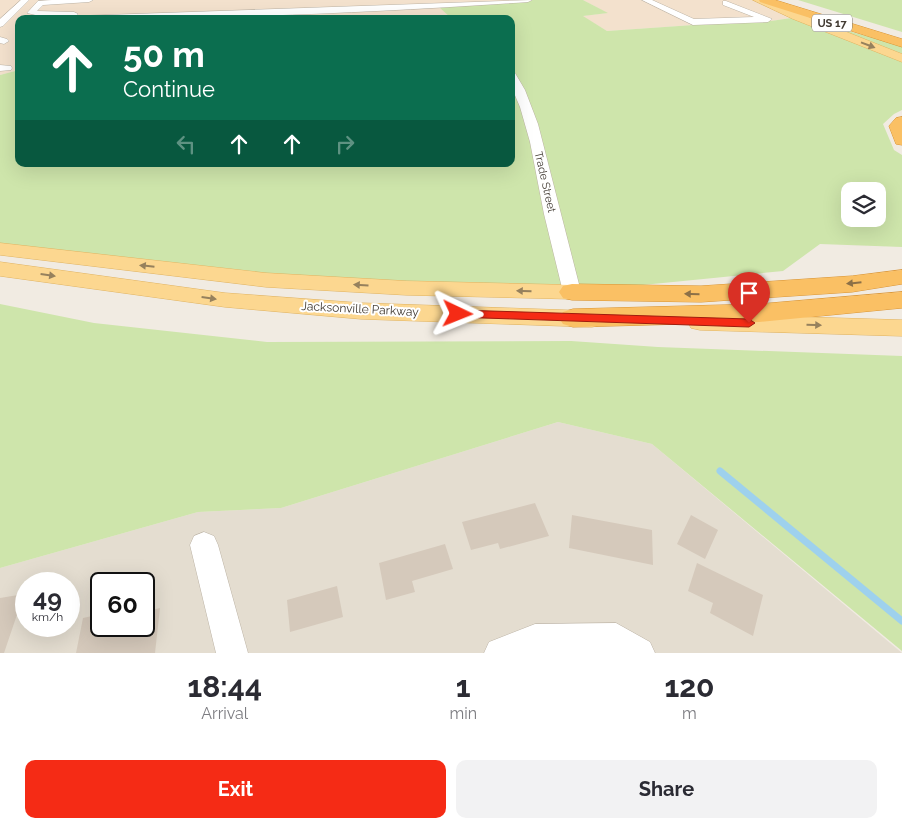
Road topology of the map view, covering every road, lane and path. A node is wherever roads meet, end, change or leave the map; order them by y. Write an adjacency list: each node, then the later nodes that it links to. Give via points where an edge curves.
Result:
1 (25, 0): 21 (street)
2 (89, 0): 11 (street)
3 (287, 0): 22 (street)
4 (407, 0): 12 (street)
5 (430, 0): 20 (street)
6 (528, 0): 20 (street)
7 (646, 0): 31 (street, via 693,22)
8 (758, 0): 34 (main road, one-way to 34)
9 (764, 0): 33 (highway, US 17)
10 (786, 0): 32 (highway, US 17)
11 (73, 1): 14 (street, via 42,3); 24 (street)
12 (361, 2): 19 (street)
13 (726, 3): 15 (street)
14 (38, 7): 21 (street); 23 (street, via 31,14)
15 (735, 7): 18 (street); 31 (street, via 768,19)
16 (157, 8): 27 (street)
17 (681, 8): 31 (street)
18 (717, 8)
19 (373, 9): 20 (street); 22 (street)
20 (442, 10)
21 (14, 11): 29 (street)
22 (290, 12): 28 (street, via 209,11)
23 (42, 15)
24 (66, 15)
25 (73, 15): 26 (street, via 93,10 107,13)
26 (105, 15)
27 (137, 15)
28 (157, 15)
29 (2, 20): 30 (street)
30 (15, 20)
31 (713, 21)
32 (902, 35)
33 (902, 43)
34 (902, 58)
35 (515, 81): 42 (street, Trade Street, via 523,94 541,158)
36 (902, 122): 37 (highway, via 898,126)
37 (902, 140)
38 (0, 250): 42 (main road, Jacksonville Parkway, one-way to 38, via 406,288 266,280)
39 (0, 269): 42 (main road, Jacksonville Parkway, one-way to 42, via 225,300 361,311)
40 (902, 277): 42 (highway, Jacksonville Parkway, one-way to 42, via 852,284)
41 (902, 300): 42 (highway, Jacksonville Parkway, via 759,313)
42 (573, 305): 43 (main road, one-way to 43)
43 (902, 328)
44 (204, 545): 45 (street)
45 (232, 653)
46 (500, 653): 47 (street, via 536,640 589,639 616,639)
47 (639, 653)

